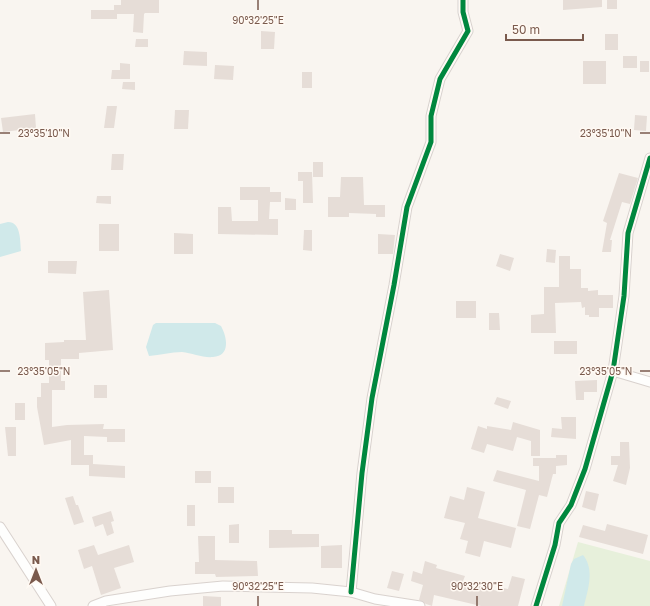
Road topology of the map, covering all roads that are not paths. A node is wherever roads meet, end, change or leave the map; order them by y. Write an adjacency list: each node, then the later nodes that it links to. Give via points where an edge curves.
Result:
1 (463, 0): 6 (street, via 468,31 440,79 431,116 431,142 407,207 372,398)
2 (650, 158): 3 (street, via 628,233 624,296)
3 (613, 371): 4 (street); 10 (street, via 584,469 571,505 559,523 555,545)
4 (650, 382)
5 (0, 527): 7 (street)
6 (351, 592): 8 (street, via 312,588 223,586 170,591 106,601); 9 (street, via 375,599)
7 (51, 606)
8 (93, 606)
9 (420, 606)
10 (536, 606)

